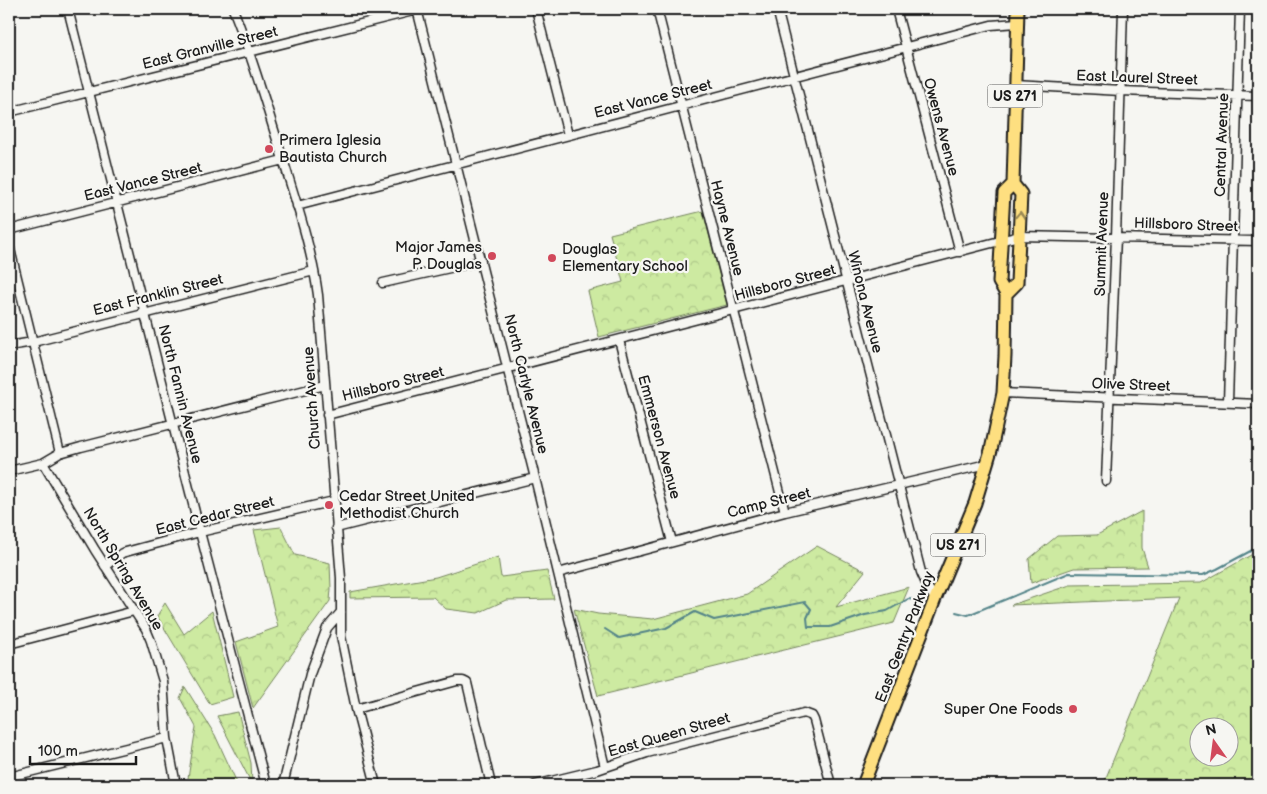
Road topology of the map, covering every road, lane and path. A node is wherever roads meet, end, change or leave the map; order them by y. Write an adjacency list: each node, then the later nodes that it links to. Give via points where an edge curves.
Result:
1 (68, 9): 17 (street, North Fannin Avenue)
2 (233, 9): 13 (street, Church Avenue)
3 (536, 9): 22 (street)
4 (657, 9): 20 (street, Hayne Avenue)
5 (777, 9): 14 (street, Winona Avenue)
6 (896, 9): 12 (street, Owens Avenue)
7 (1018, 9): 11 (main road, East Gentry Parkway / US 271)
8 (1123, 9): 16 (street, Summit Avenue)
9 (1240, 9): 18 (street, Central Avenue)
10 (417, 10): 13 (street, East Granville Street); 24 (street, North Carlyle Avenue)
11 (1017, 23): 12 (street, East Vance Street, via 991,25); 15 (main road, East Gentry Parkway / US 271)
12 (906, 48): 14 (street, East Vance Street); 35 (street, Owens Avenue)
13 (249, 53): 17 (street, East Granville Street); 23 (street, Church Avenue)
14 (793, 78): 20 (street, East Vance Street); 38 (street, Winona Avenue)
15 (1015, 85): 16 (street, East Laurel Street); 25 (main road, East Gentry Parkway / US 271)
16 (1121, 91): 18 (street, East Laurel Street); 30 (street, Summit Avenue)
17 (88, 93): 21 (street, East Granville Street); 26 (street, North Fannin Avenue)
18 (1238, 95): 19 (street, East Laurel Street); 31 (street, Central Avenue)
19 (1258, 96)
20 (682, 105): 22 (street, East Vance Street); 41 (street, Hayne Avenue)
21 (9, 112)
22 (568, 135): 24 (street, East Vance Street)
23 (283, 160): 26 (street, East Vance Street); 27 (street, Church Avenue)
24 (456, 165): 27 (street, East Vance Street); 36 (street, North Carlyle Avenue)
25 (1013, 184): 29 (main road, East Gentry Parkway / US 271, one-way to 25, via 1021,194); 33 (main road, East Gentry Parkway / US 271, via 1004,193)
26 (117, 204): 28 (street, East Vance Street); 42 (street, North Fannin Avenue)
27 (297, 206): 37 (street, Church Avenue)
28 (9, 230)
29 (1019, 236): 30 (street, Hillsboro Street); 33 (street, Hillsboro Street); 40 (main road, East Gentry Parkway / US 271, via 1017,283)
30 (1116, 237): 31 (street, Hillsboro Street); 49 (street, Summit Avenue)
31 (1232, 240): 32 (street, Hillsboro Street); 50 (street, Central Avenue)
32 (1258, 241)
33 (1000, 242): 35 (street, Hillsboro Street); 40 (main road, East Gentry Parkway / US 271, via 998,282)
34 (9, 245): 44 (street)
35 (960, 252): 38 (street, Hillsboro Street)
36 (481, 261): 39 (street); 46 (street, North Carlyle Avenue)
37 (314, 271): 42 (street, East Franklin Street); 47 (street, Church Avenue)
38 (845, 281): 41 (street, Hillsboro Street); 60 (street, Winona Avenue)
39 (383, 284)
40 (1006, 294): 48 (main road, East Gentry Parkway / US 271)
41 (734, 311): 43 (street, Hillsboro Street); 62 (street, Hayne Avenue)
42 (145, 312): 44 (street, East Franklin Street); 53 (street, North Fannin Avenue)
43 (619, 340): 46 (street, Hillsboro Street); 65 (street, Emmerson Avenue)
44 (33, 342): 45 (street, East Franklin Street); 54 (street)
45 (9, 346)
46 (507, 368): 52 (street, Hillsboro Street); 58 (street, North Carlyle Avenue)
47 (325, 385): 52 (street, Church Avenue); 53 (street, Hillsboro Street)
48 (1002, 393): 49 (street, Olive Street); 56 (main road, East Gentry Parkway / US 271)
49 (1110, 398): 50 (street, Olive Street); 59 (street, Summit Avenue)
50 (1228, 402): 51 (street, Olive Street)
51 (1258, 404)
52 (327, 415): 61 (street, Church Avenue)
53 (173, 423): 54 (street, Hillsboro Street); 64 (street, North Fannin Avenue)
54 (60, 453): 55 (street, Hillsboro Street)
55 (43, 463): 57 (street, Hillsboro Street); 66 (street, North Spring Avenue)
56 (987, 464): 60 (street, Camp Street); 68 (main road, East Gentry Parkway / US 271, via 975,503)
57 (9, 471)
58 (535, 478): 63 (street); 67 (street, North Carlyle Avenue)
59 (1106, 480)
60 (898, 485): 62 (street, Camp Street); 68 (street, Winona Avenue, via 921,572)
61 (334, 500): 63 (street, Church Avenue); 64 (street, East Cedar Street)
62 (785, 512): 65 (street, Camp Street)
63 (336, 528): 70 (street, Church Avenue)
64 (200, 532): 66 (street, East Cedar Street, via 122,553); 78 (street, North Fannin Avenue)
65 (672, 542): 67 (street, Camp Street)
66 (105, 566): 69 (street, North Spring Avenue)
67 (558, 573): 74 (street, North Carlyle Avenue)
68 (935, 599): 84 (main road, East Gentry Parkway / US 271)
69 (134, 611): 71 (street); 73 (street, North Spring Avenue, via 152,641 163,681)
70 (341, 612): 72 (street, Church Avenue, via 344,656); 79 (street, via 327,628 310,674)
71 (10, 644)
72 (356, 709): 80 (street, Church Avenue); 81 (street, via 457,682 467,683)
73 (167, 738): 75 (street); 77 (street, North Spring Avenue)
74 (606, 766): 76 (street, East Queen Street); 83 (street, East Queen Street, via 647,752 809,714 814,720)
75 (9, 777)
76 (556, 783): 82 (street, East Queen Street)
77 (176, 785)
78 (266, 785)
79 (283, 785)
80 (376, 785)
81 (492, 785)
82 (535, 785)
83 (831, 785)
84 (863, 785)

